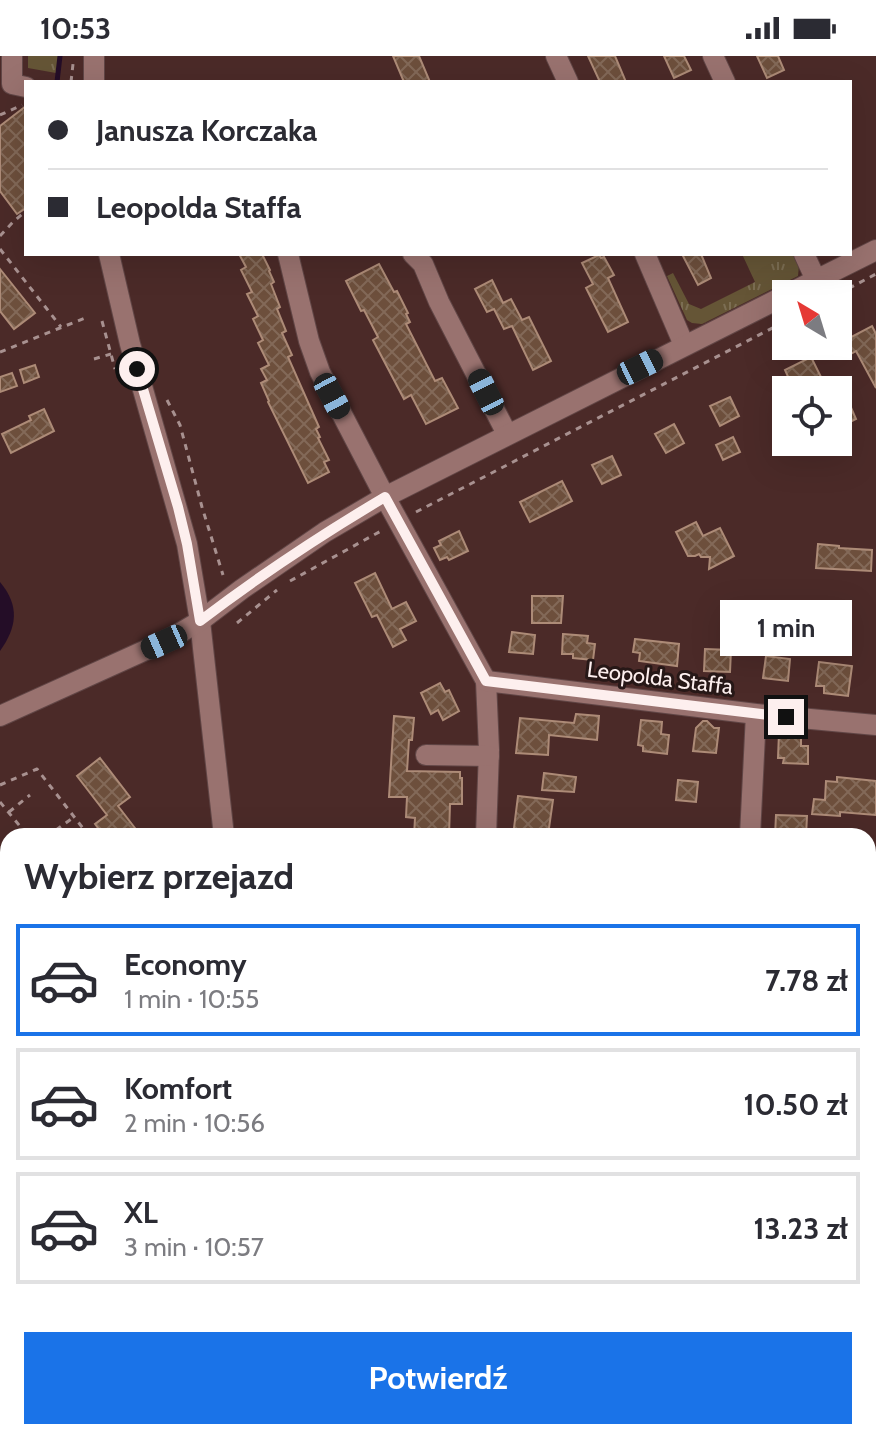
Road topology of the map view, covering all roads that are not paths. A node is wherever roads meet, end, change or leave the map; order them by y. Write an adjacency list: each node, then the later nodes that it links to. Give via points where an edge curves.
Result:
1 (12, 56): 8 (street)
2 (94, 56): 5 (street)
3 (556, 56): 6 (street)
4 (713, 56): 7 (street)
5 (94, 80)
6 (567, 80)
7 (724, 80)
8 (19, 86)
9 (876, 250): 15 (street)
10 (109, 256): 20 (street, via 184,531)
11 (288, 256): 19 (street, via 320,372)
12 (415, 256): 18 (street)
13 (646, 256): 17 (street)
14 (805, 256): 15 (street)
15 (816, 280)
16 (772, 301): 17 (street)
17 (684, 345): 18 (street)
18 (507, 434): 19 (street)
19 (385, 497): 20 (street, via 325,532); 21 (street)
20 (200, 621): 23 (street); 27 (street)
21 (486, 681): 22 (street, Leopolda Staffa); 26 (street)
22 (756, 714): 24 (street, Leopolda Staffa); 29 (street)
23 (0, 716)
24 (876, 725)
25 (426, 755): 26 (street)
26 (489, 756): 28 (street)
27 (223, 828)
28 (486, 828)
29 (750, 828)

